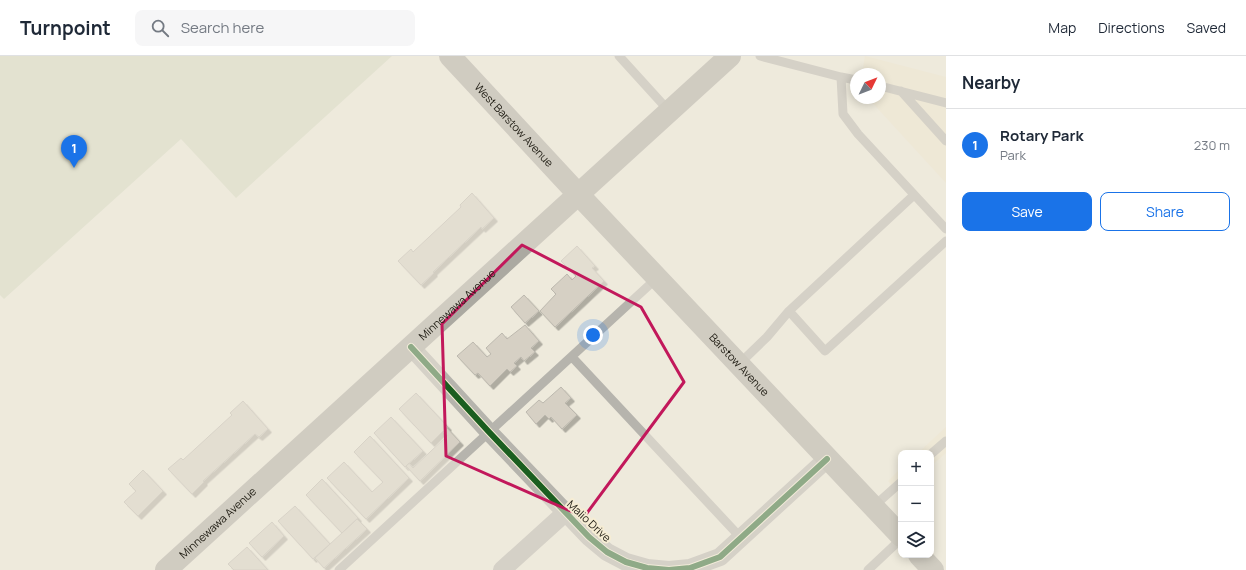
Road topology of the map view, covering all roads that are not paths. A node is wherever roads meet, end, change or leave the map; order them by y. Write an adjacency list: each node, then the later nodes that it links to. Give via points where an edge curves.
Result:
1 (450, 56): 12 (main road, West Barstow Avenue)
2 (619, 56): 10 (lane)
3 (730, 56): 10 (main road, Minnewawa Avenue)
4 (760, 56): 5 (lane)
5 (841, 76): 6 (lane); 13 (lane, via 843,114)
6 (850, 78)
7 (886, 88): 8 (lane)
8 (901, 92): 9 (lane); 11 (lane)
9 (946, 103)
10 (669, 111): 12 (main road, Minnewawa Avenue)
11 (946, 141)
12 (578, 194): 16 (main road, Barstow Avenue); 18 (main road, Minnewawa Avenue)
13 (914, 195): 14 (lane); 17 (lane)
14 (946, 229)
15 (946, 241): 17 (lane, via 825,351)
16 (658, 277): 19 (lane); 20 (main road, Barstow Avenue)
17 (789, 311): 20 (lane)
18 (411, 347): 21 (street, Malio Drive); 33 (main road, Minnewawa Avenue)
19 (572, 357): 21 (lane); 29 (lane)
20 (738, 365): 24 (main road, Barstow Avenue)
21 (489, 432): 27 (street, Malio Drive); 34 (lane)
22 (946, 441): 23 (lane)
23 (934, 451)
24 (827, 459): 26 (main road, Barstow Avenue); 29 (street, Malio Drive)
25 (898, 485): 26 (lane)
26 (873, 507): 28 (main road, Barstow Avenue)
27 (565, 513): 32 (street, Malio Drive, via 607,552 626,562 648,568); 35 (street)
28 (898, 535)
29 (741, 538): 32 (street, Malio Drive, via 720,557)
30 (898, 541): 36 (lane)
31 (921, 558): 37 (main road)
32 (690, 569)
33 (166, 570)
34 (339, 570)
35 (502, 570)
36 (868, 570)
37 (933, 570)

